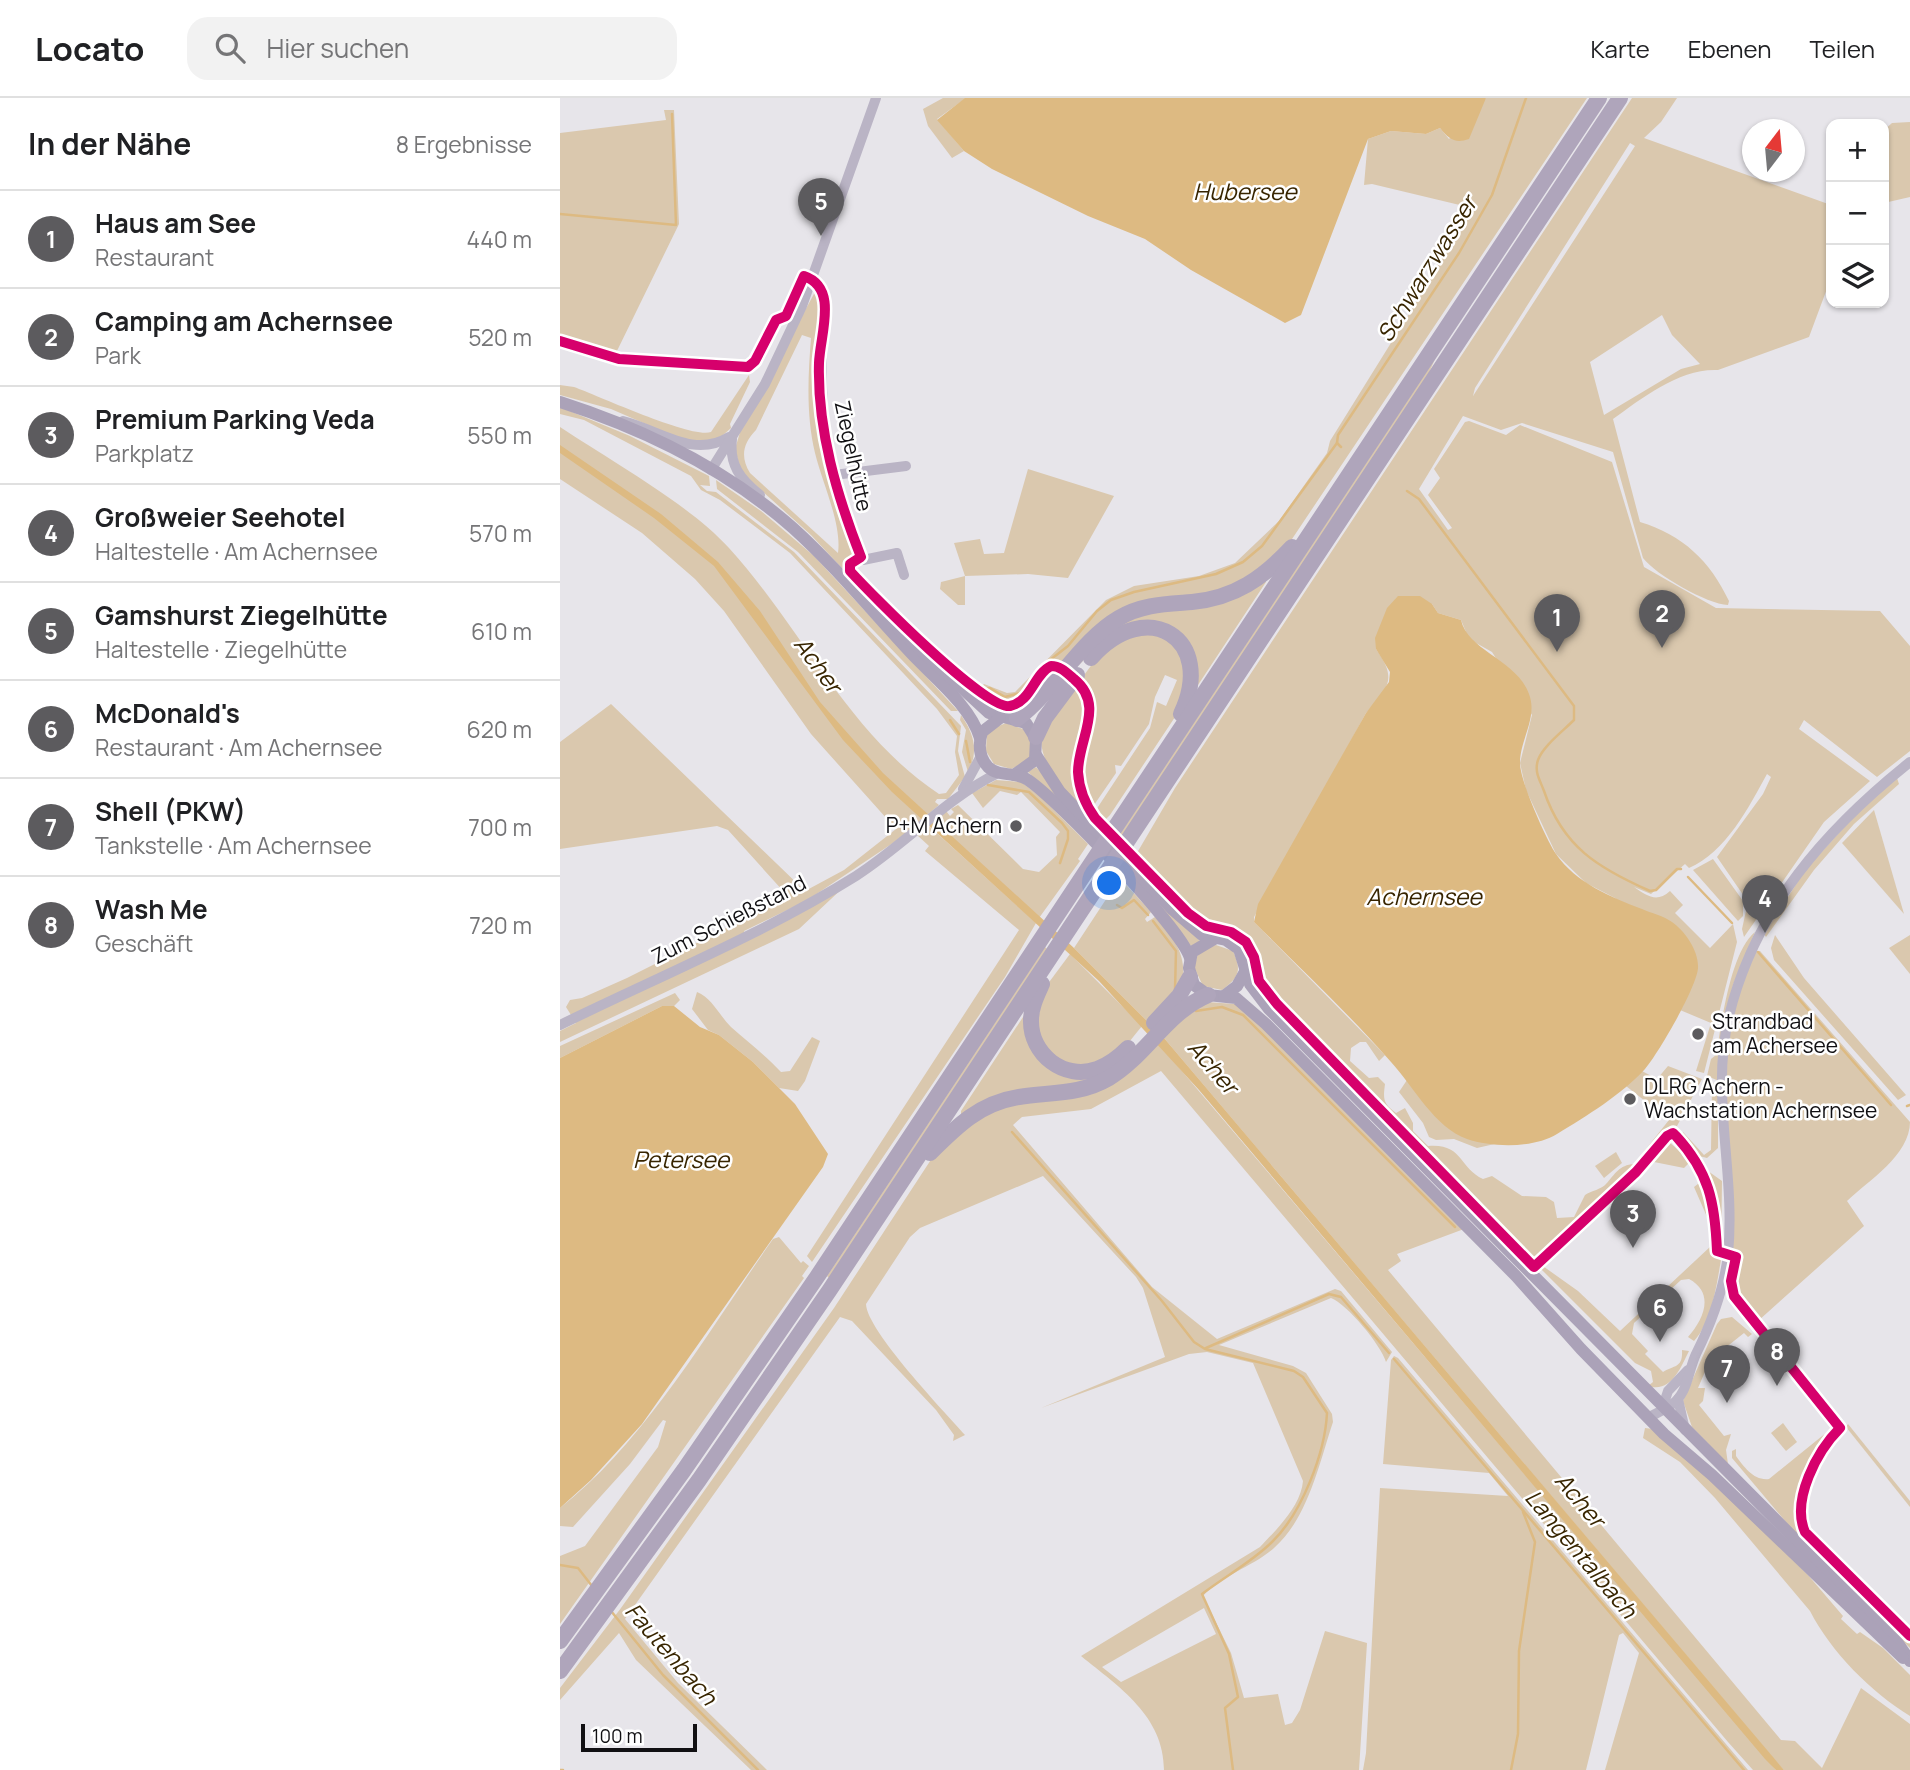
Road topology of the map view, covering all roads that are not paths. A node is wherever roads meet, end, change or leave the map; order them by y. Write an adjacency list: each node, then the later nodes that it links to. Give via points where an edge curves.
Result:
1 (876, 98): 4 (street)
2 (1599, 98): 11 (highway)
3 (1620, 98): 28 (highway)
4 (813, 279): 7 (street, via 780,355); 10 (street, Ziegelhütte, via 824,291 825,300 820,392)
5 (560, 402): 6 (main road)
6 (616, 420): 7 (street, via 696,447 717,445); 9 (main road)
7 (732, 436): 9 (street); 12 (street, via 730,453 744,482 791,520)
8 (906, 466): 10 (street, Ziegelhütte)
9 (711, 470): 12 (main road)
10 (834, 475): 13 (street, Ziegelhütte, via 863,560 897,553)
11 (1324, 512): 15 (highway, via 1252,584 1216,598 1132,611 1100,632); 22 (highway)
12 (814, 549): 14 (main road)
13 (904, 575)
14 (859, 594): 16 (main road, via 973,700); 19 (main road, via 965,712)
15 (1070, 676): 17 (highway); 18 (highway); 22 (highway, via 1104,643 1128,629 1159,629 1181,645 1191,661 1192,687)
16 (1000, 718): 17 (main road); 19 (main road, via 983,729)
17 (1017, 719): 18 (main road)
18 (1036, 737): 20 (main road)
19 (980, 738): 21 (main road)
20 (1036, 755): 25 (main road, via 1033,764); 27 (main road, via 1060,792 1157,894 1202,935)
21 (981, 756): 24 (main road); 26 (street)
22 (1159, 762): 42 (highway, via 774,1341)
23 (1910, 762): 37 (street, via 1813,853 1771,911 1740,980 1725,1035 1721,1083 1728,1254 1717,1307)
24 (998, 773): 25 (main road); 26 (street)
25 (1014, 775): 29 (main road, via 1029,780 1066,814 1166,920)
26 (961, 792): 34 (street, Zum Schießstand, via 857,875)
27 (1214, 939): 29 (main road, via 1196,947); 30 (main road, via 1237,947)
28 (1054, 953): 35 (highway, via 1031,1016 1034,1039 1046,1058 1067,1070 1093,1071); 36 (highway)
29 (1190, 958): 31 (main road)
30 (1246, 970): 32 (main road, via 1237,986); 39 (main road, via 1250,984 1269,1009)
31 (1190, 977): 32 (main road, via 1198,990); 33 (highway)
32 (1216, 996): 33 (highway); 40 (main road, via 1236,998 1292,1049 1516,1276)
33 (1162, 1023): 35 (highway)
34 (560, 1025)
35 (1142, 1042): 36 (highway, via 1114,1075 1092,1087 1019,1097 980,1110 957,1126)
36 (904, 1180): 44 (highway, via 747,1411)
37 (1688, 1370): 38 (street); 39 (street, via 1668,1391)
38 (1678, 1399): 39 (street); 41 (street)
39 (1662, 1409): 40 (street); 41 (main road)
40 (1648, 1418): 43 (main road, via 1890,1649)
41 (1686, 1433): 43 (main road)
42 (560, 1641)
43 (1910, 1662)
44 (560, 1671)

